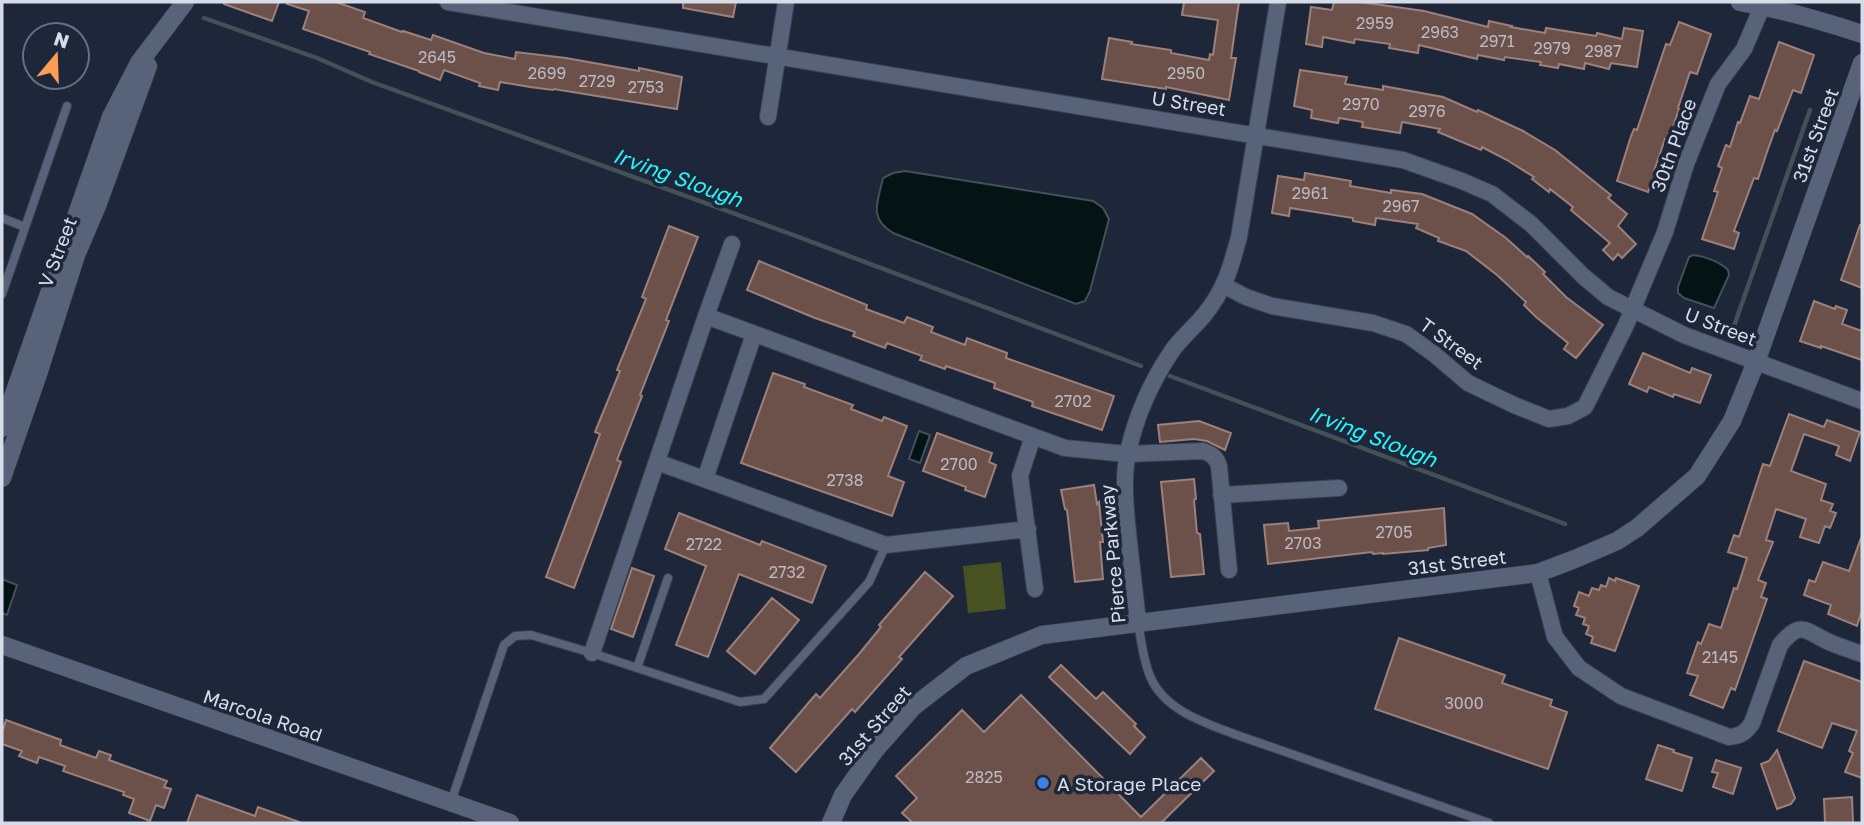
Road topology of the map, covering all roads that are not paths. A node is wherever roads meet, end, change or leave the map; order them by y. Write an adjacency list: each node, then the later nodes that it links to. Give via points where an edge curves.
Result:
1 (184, 2): 8 (street, V Street)
2 (448, 2): 9 (street, U Street)
3 (786, 2): 9 (street)
4 (1278, 2): 13 (street, Pierce Parkway)
5 (1741, 2): 6 (street)
6 (1763, 4): 7 (street); 19 (street, 30th Place, via 1744,49 1718,84)
7 (1862, 34)
8 (155, 42): 24 (street, V Street, via 111,117); 28 (street, V Street, via 76,255)
9 (778, 56): 12 (street); 13 (street, U Street)
10 (1862, 63): 22 (street, 31st Street)
11 (67, 106): 15 (lane)
12 (768, 117)
13 (1257, 135): 17 (street, Pierce Parkway, via 1239,237); 19 (street, U Street, via 1403,160 1492,194 1531,223 1608,297)
14 (2, 218): 15 (lane)
15 (25, 227): 18 (lane)
16 (732, 244): 20 (street)
17 (1225, 286): 19 (street, T Street, via 1272,306 1373,323 1406,334 1468,383 1549,419 1565,418 1585,407); 26 (street, Pierce Parkway, via 1152,382)
18 (2, 294)
19 (1633, 309): 22 (street, U Street, via 1684,335)
20 (706, 316): 21 (street); 27 (street)
21 (754, 334): 25 (street); 29 (street)
22 (1756, 362): 23 (street, U Street); 35 (street, 31st Street, via 1732,421 1697,476 1617,541)
23 (1862, 401)
24 (2, 428)
25 (1033, 436): 26 (street, via 1065,448); 32 (street, via 1020,476)
26 (1128, 454): 31 (street, via 1210,453 1217,458); 38 (street, Pierce Parkway, via 1125,509)
27 (657, 462): 29 (street); 40 (street)
28 (2, 478)
29 (705, 479): 33 (street)
30 (1339, 488): 31 (street)
31 (1221, 495): 34 (street)
32 (1028, 529): 33 (street); 37 (street)
33 (886, 545): 42 (lane, via 869,582 764,699 740,702)
34 (1229, 570)
35 (1538, 573): 38 (street, 31st Street); 41 (street, via 1555,637 1579,668 1621,696 1729,737 1739,737 1752,723 1787,635 1808,630)
36 (668, 578): 42 (lane)
37 (1035, 589)
38 (1138, 622): 45 (street, 31st Street, via 1042,635 966,666 913,707 875,750 843,795); 46 (lane, Pierce Parkway, via 1150,675 1176,708 1234,734)
39 (2, 645): 43 (street, Marcola Road)
40 (592, 653): 42 (lane); 43 (lane, via 531,635 515,636 504,645)
41 (1862, 654)
42 (637, 668)
43 (450, 803): 44 (street, Marcola Road)
44 (510, 823)
45 (831, 823)
46 (1489, 823)

